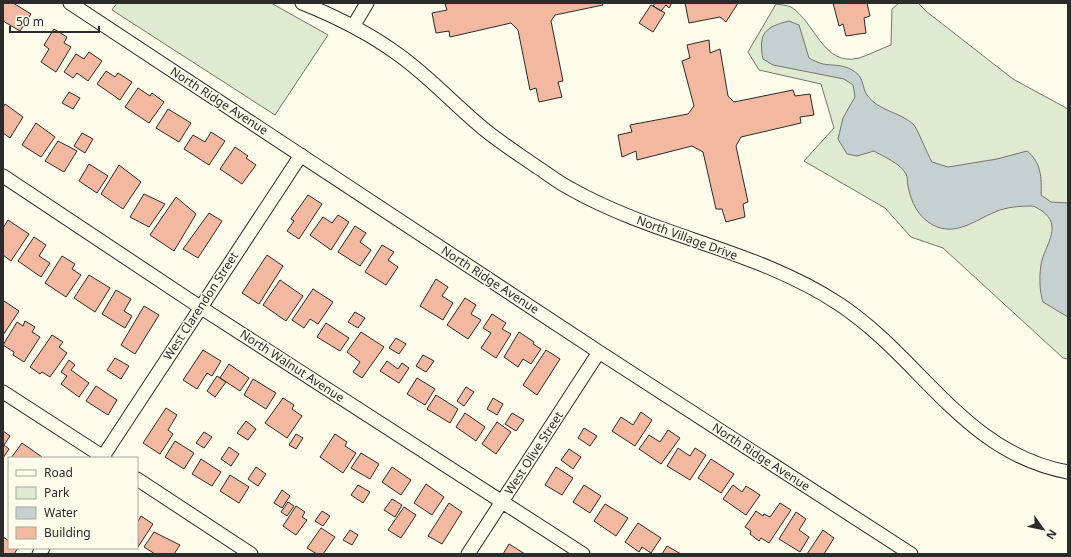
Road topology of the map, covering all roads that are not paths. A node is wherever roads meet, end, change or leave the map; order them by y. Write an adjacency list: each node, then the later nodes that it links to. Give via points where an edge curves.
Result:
1 (70, 3): 5 (street, North Ridge Avenue)
2 (302, 3): 4 (street, North Village Drive)
3 (367, 3): 4 (street)
4 (354, 25): 12 (street, North Village Drive, via 418,70 479,125 568,188 631,217 776,270 821,293 860,319 886,341 943,401 971,426 1020,455 1049,468)
5 (301, 155): 7 (street, West Clarendon Street); 8 (street, North Ridge Avenue)
6 (3, 176): 7 (street, North Walnut Avenue)
7 (200, 307): 11 (street, West Clarendon Street); 14 (street, North Walnut Avenue)
8 (600, 352): 14 (street, West Olive Street); 18 (street, North Ridge Avenue)
9 (3, 392): 10 (street)
10 (101, 457)
11 (104, 457)
12 (1068, 472)
13 (138, 480): 15 (street)
14 (502, 502): 16 (street, West Olive Street); 17 (street, North Walnut Avenue)
15 (251, 554)
16 (468, 554)
17 (583, 554)
18 (911, 554)

